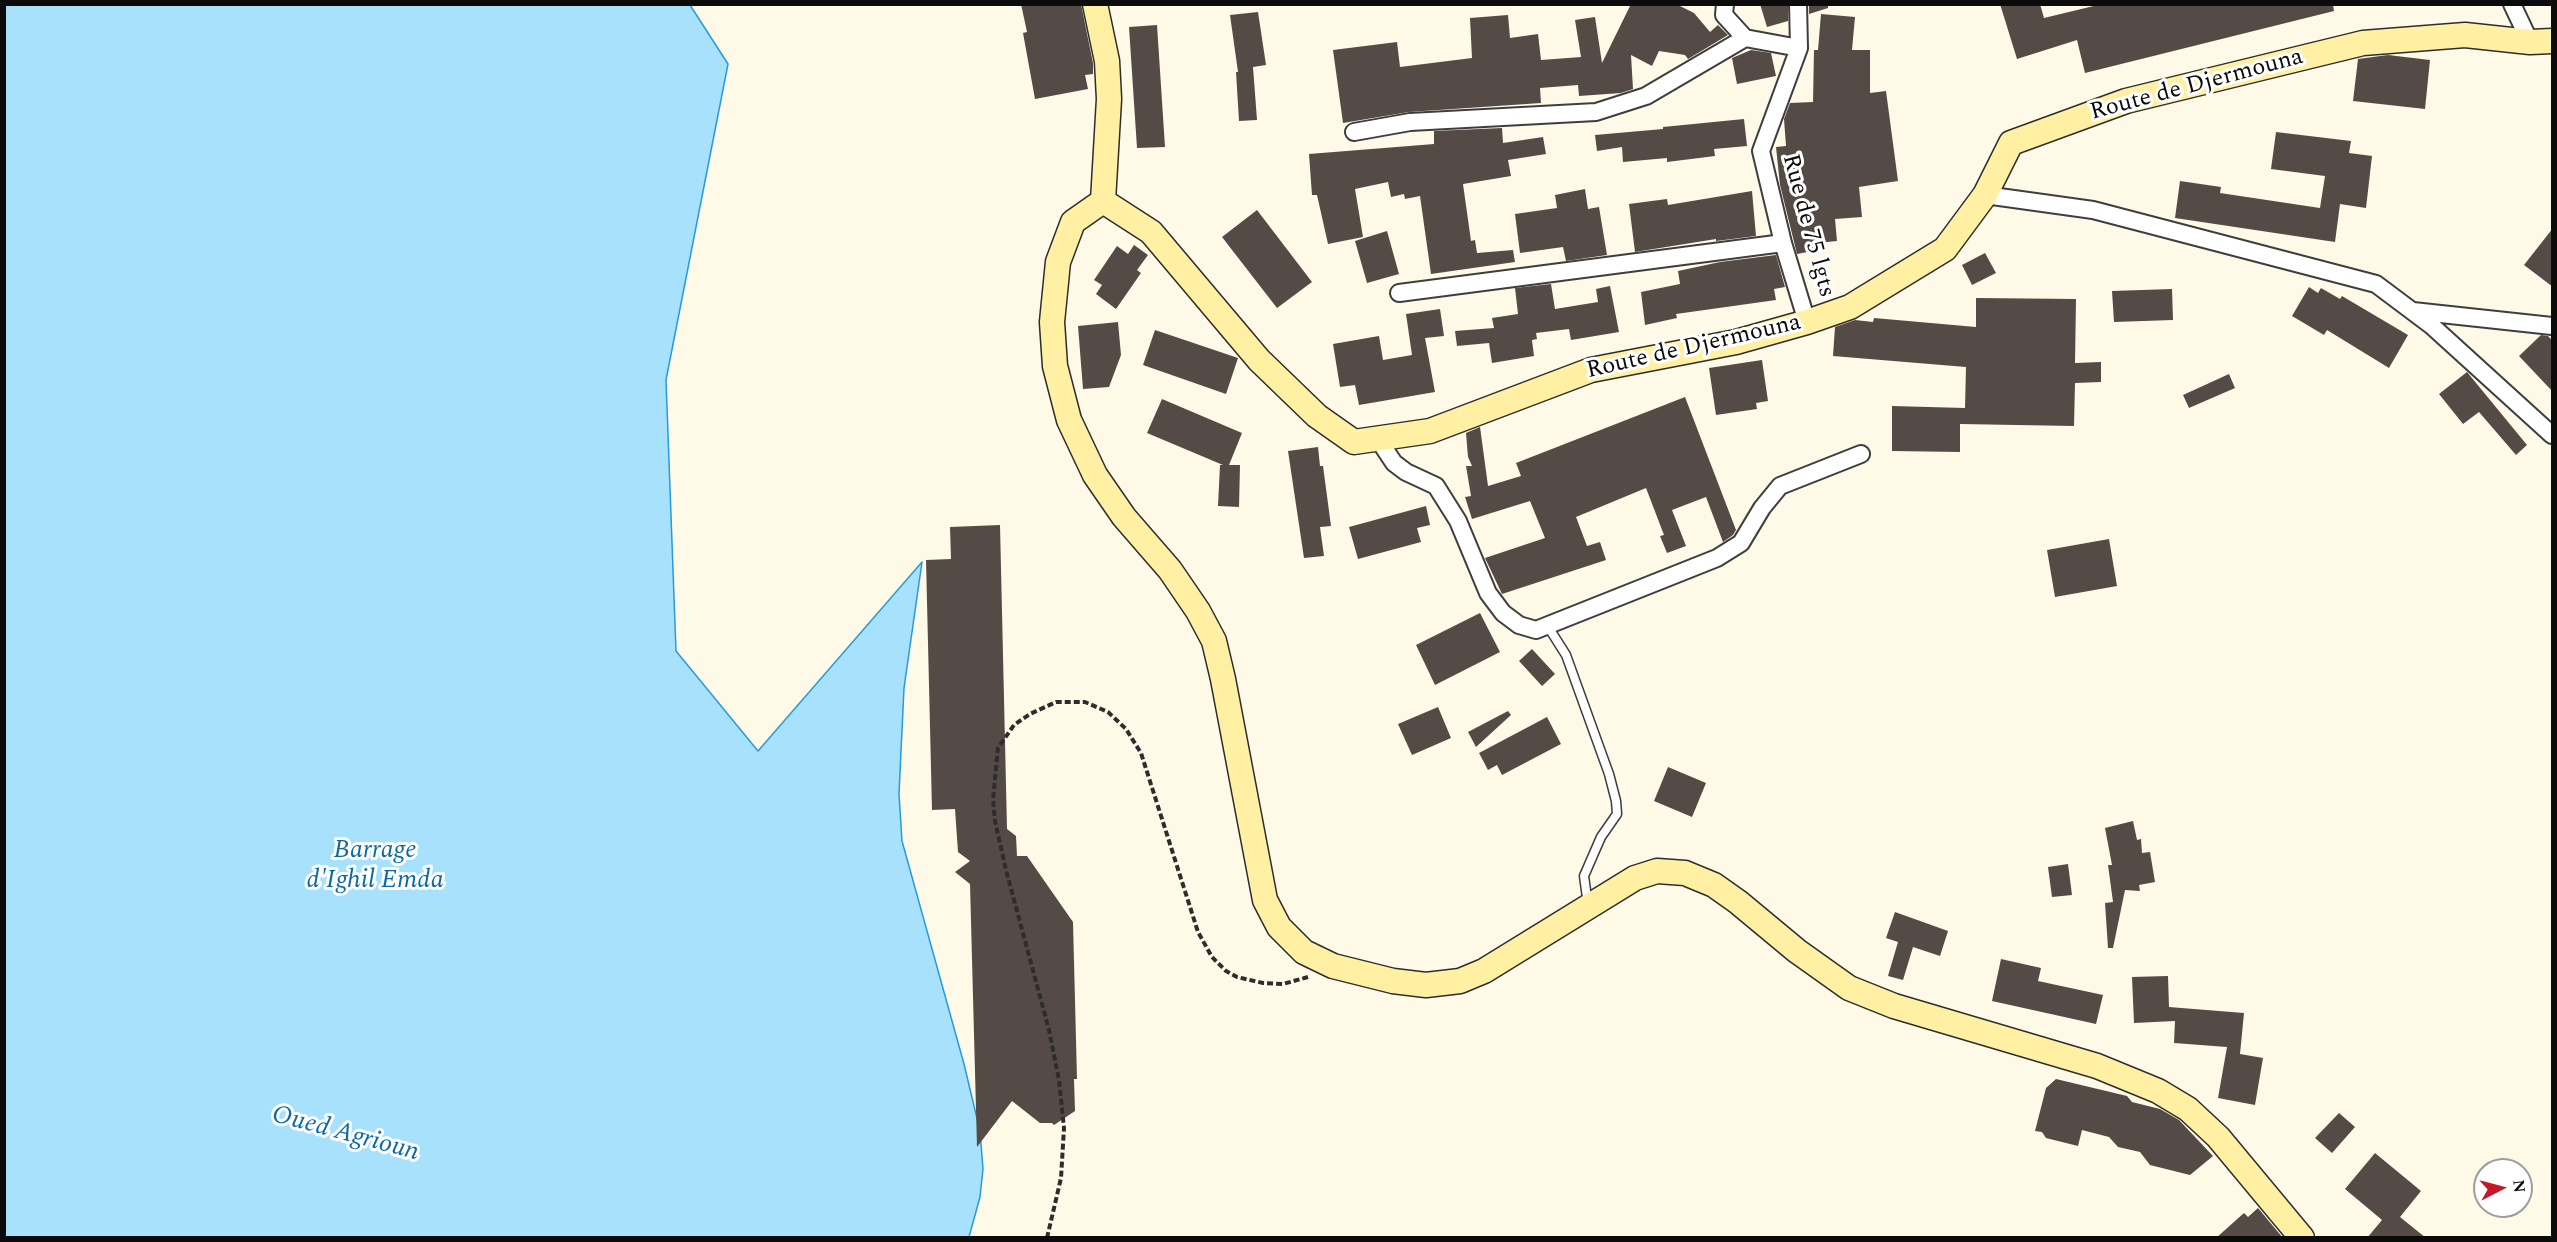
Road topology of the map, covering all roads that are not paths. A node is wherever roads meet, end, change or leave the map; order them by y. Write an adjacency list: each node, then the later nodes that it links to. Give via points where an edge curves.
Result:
1 (1095, 4): 10 (main road, via 1107,61 1109,99)
2 (1725, 4): 5 (street, via 1724,15)
3 (1798, 4): 7 (street, Rue de 75 lgts)
4 (2511, 4): 6 (street)
5 (1745, 38): 7 (street); 8 (street, via 1646,96 1596,112 1410,122)
6 (2541, 41): 9 (main road, Route de Djermouna, via 2465,34 2363,43 2126,101 2011,143)
7 (1799, 48): 11 (street, Rue de 75 lgts, via 1761,151)
8 (1354, 132)
9 (1985, 195): 13 (street, via 2093,210 2376,284); 14 (main road, Route de Djermouna, via 1945,249 1850,307)
10 (1103, 201): 17 (main road, Route de Djermouna, via 1151,232 1259,360 1317,416 1354,442); 20 (main road, via 1073,222 1058,262 1052,322 1054,366 1069,420 1095,475 1124,517 1170,570 1214,641 1265,900 1279,927 1304,952 1334,966 1426,985 1460,981 1484,971)
11 (1783, 243): 12 (street); 14 (street, Rue de 75 lgts)
12 (1399, 294)
13 (2412, 311): 15 (street); 16 (street)
14 (1807, 322): 17 (main road, Route de Djermouna, via 1736,342 1591,370 1430,431)
15 (2553, 326)
16 (2553, 435)
17 (1378, 439): 19 (street, via 1394,463 1436,486 1458,521 1488,593 1503,613 1519,625 1536,630)
18 (1861, 454): 19 (street, via 1780,486 1741,543 1716,558)
19 (1547, 625): 20 (lane, via 1566,655 1616,801 1617,814 1600,837 1584,876)
20 (1588, 907): 21 (main road, via 1635,878 1658,871 1685,873 1714,885 1849,988 1894,1006 2097,1066 2158,1091 2188,1109 2217,1137)
21 (2302, 1238)

